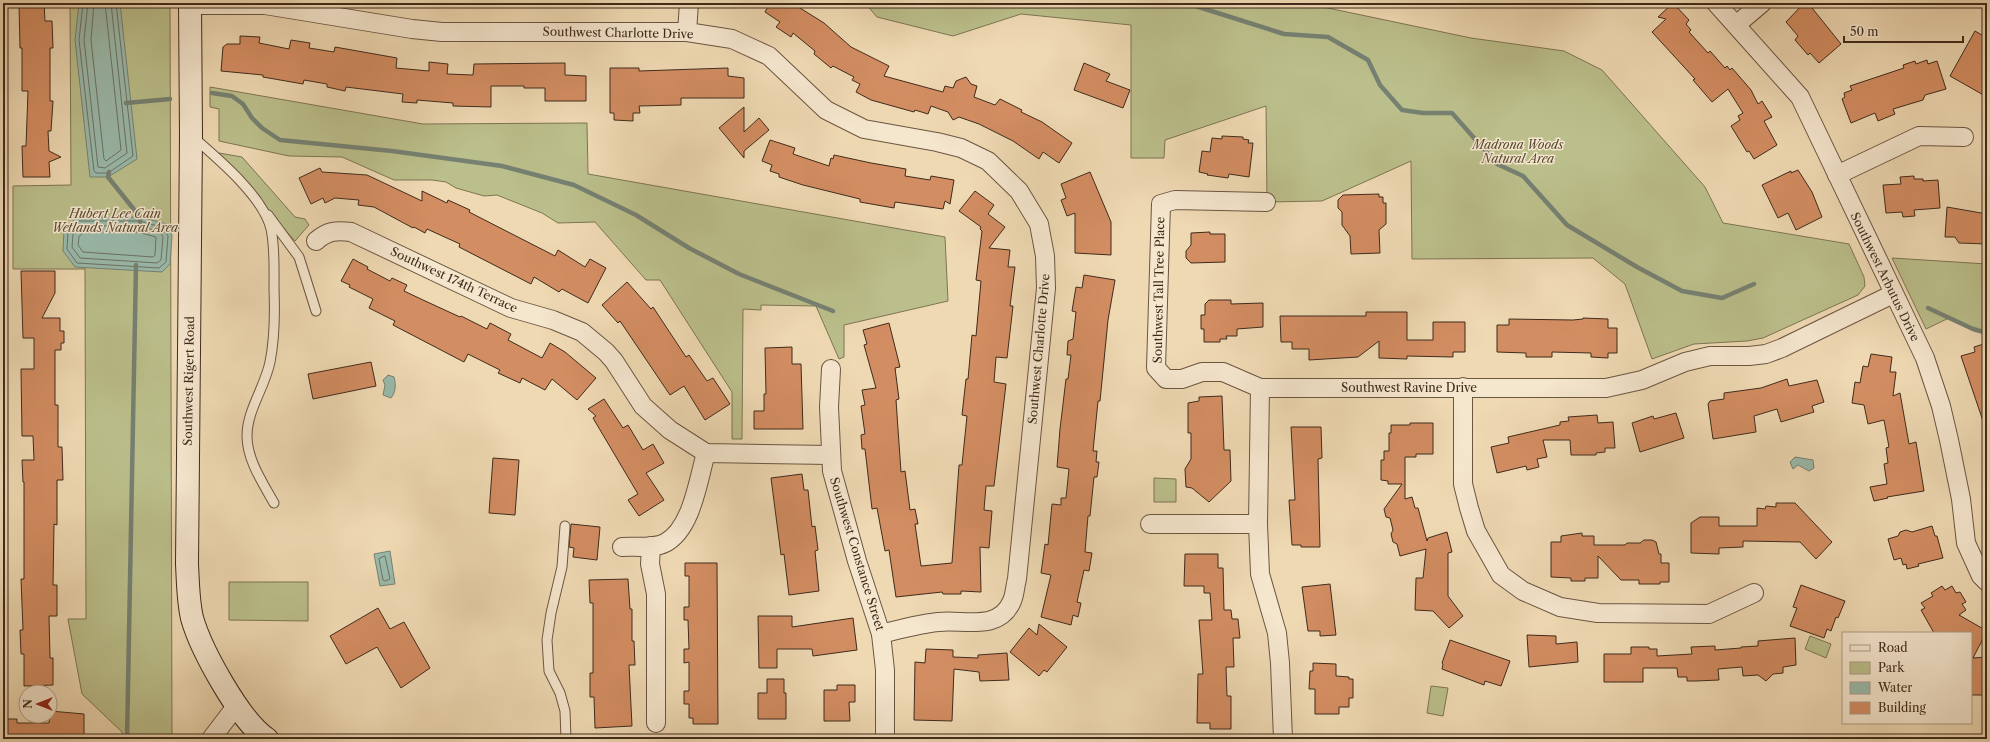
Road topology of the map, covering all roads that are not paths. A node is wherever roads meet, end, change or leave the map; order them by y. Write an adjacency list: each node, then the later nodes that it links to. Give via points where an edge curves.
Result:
1 (689, 3): 6 (street)
2 (1716, 3): 5 (street, Southwest Arbutus Drive)
3 (1762, 3): 5 (street)
4 (190, 4): 6 (street, Southwest Charlotte Drive, via 265,5 442,32); 7 (main road, Southwest Rigert Road)
5 (1736, 25): 9 (street, Southwest Arbutus Drive, via 1800,97)
6 (687, 32): 28 (street, Southwest Charlotte Drive, via 732,39 769,56 826,110 864,129 937,142 960,148 988,161 1019,191 1039,224 1046,256 1046,288 1017,580 1012,600 1006,611 994,620 982,623 939,622)
7 (191, 136): 11 (lane, via 228,168); 29 (main road, Southwest Rigert Road, via 188,593 192,619 204,648)
8 (1964, 137): 9 (street, via 1919,136)
9 (1837, 175): 13 (street, Southwest Arbutus Drive)
10 (1266, 202): 17 (street, Southwest Tall Tree Place, via 1175,200 1161,204 1156,368 1166,379 1182,379 1202,372 1223,372)
11 (260, 207): 14 (lane, via 299,256); 20 (lane, via 271,228 275,330 266,379 249,420 247,438 253,462)
12 (316, 241): 18 (street, Southwest 174th Terrace, via 332,231 351,232 511,308 553,320 582,332 614,361 633,393 647,410 670,430)
13 (1893, 294): 16 (street, Southwest Ravine Drive, via 1766,354 1710,356 1685,362 1642,380 1606,388); 26 (street, Southwest Arbutus Drive, via 1925,358 1941,406 1961,499 1966,543)
14 (316, 311)
15 (831, 369): 19 (street, Southwest Constance Street)
16 (1464, 387): 17 (street, Southwest Ravine Drive); 27 (street, via 1464,484 1470,514 1476,531 1501,575 1523,591 1560,607 1598,614 1708,614)
17 (1260, 388): 22 (street)
18 (706, 453): 19 (street); 24 (street, via 686,521 674,536 664,543)
19 (831, 455): 28 (street, Southwest Constance Street, via 835,487)
20 (274, 503)
21 (1150, 524): 22 (street)
22 (1258, 524): 35 (street, via 1260,574 1277,633)
23 (565, 526): 33 (lane, via 562,567 547,640 549,671 560,693 565,711)
24 (651, 546): 25 (street); 30 (street, via 650,564 656,594)
25 (622, 547)
26 (1987, 582)
27 (1754, 593)
28 (881, 634): 34 (street, Southwest Constance Street, via 885,670)
29 (237, 705): 31 (street); 32 (main road, Southwest Rigert Road)
30 (656, 723)
31 (211, 739)
32 (267, 739)
33 (566, 739)
34 (885, 739)
35 (1283, 739)

